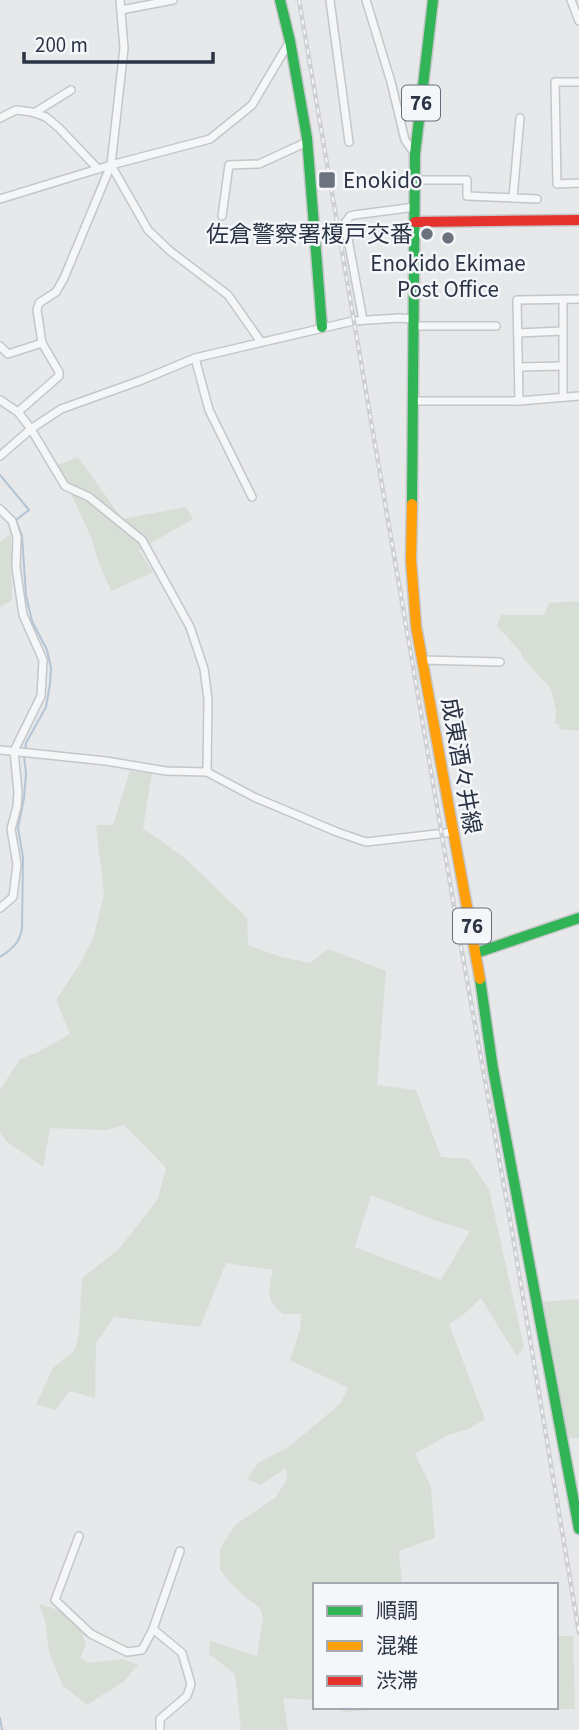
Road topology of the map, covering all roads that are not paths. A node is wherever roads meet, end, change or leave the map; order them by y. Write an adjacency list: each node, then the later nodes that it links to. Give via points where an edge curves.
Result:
1 (120, 0): 8 (street)
2 (173, 0): 8 (street)
3 (280, 0): 10 (main road)
4 (330, 0): 17 (street)
5 (366, 0): 18 (street, via 405,140)
6 (433, 0): 18 (main road, 成東酒々井線 / 76)
7 (571, 0): 9 (street)
8 (121, 10): 19 (street, via 124,48)
9 (579, 21)
10 (289, 41): 16 (main road); 19 (street, via 253,105 210,139)
11 (579, 82): 22 (street, via 555,82 557,184)
12 (71, 90): 13 (street)
13 (34, 113): 14 (street, via 16,110); 20 (street, via 59,128)
14 (0, 118)
15 (520, 118): 23 (street)
16 (307, 142): 27 (street, via 259,164 229,165); 35 (main road)
17 (348, 142)
18 (415, 154): 21 (main road, 成東酒々井線 / 76)
19 (111, 165): 20 (street); 38 (street, via 148,230 228,295); 39 (street, via 64,278 56,292 39,303)
20 (98, 169): 25 (street)
21 (416, 180): 23 (street, via 467,180 467,196); 26 (main road, 成東酒々井線 / 76)
22 (579, 183)
23 (513, 198): 24 (street)
24 (537, 198)
25 (0, 199)
26 (415, 207): 29 (main road, 成東酒々井線 / 76); 32 (street, via 354,215 345,222)
27 (222, 216)
28 (579, 220): 29 (main road)
29 (415, 222): 33 (main road, 成東酒々井線 / 76)
30 (579, 299): 31 (street)
31 (563, 300): 36 (street); 37 (street, via 517,300)
32 (363, 320): 33 (street, via 399,318); 35 (street)
33 (413, 323): 34 (street); 47 (main road, 成東酒々井線 / 76)
34 (496, 326)
35 (323, 327): 38 (street)
36 (563, 331): 37 (street); 42 (street)
37 (518, 333): 43 (street)
38 (261, 342): 41 (street)
39 (42, 343): 40 (street, via 8,354); 49 (street, via 59,376)
40 (0, 346)
41 (195, 358): 50 (street, via 61,409); 52 (street, via 209,410)
42 (563, 366): 43 (street); 45 (street)
43 (519, 367): 48 (street)
44 (579, 396): 45 (street)
45 (564, 397): 48 (street)
46 (0, 400): 49 (street)
47 (412, 401): 48 (street); 54 (main road, 成東酒々井線 / 76, via 412,579)
48 (519, 401)
49 (18, 412): 50 (street)
50 (31, 429): 51 (street); 58 (street, via 65,486 89,497 142,540 190,627 208,699)
51 (0, 456)
52 (252, 497)
53 (0, 509): 57 (street, via 12,521 17,537 23,615 43,660 41,696)
54 (422, 660): 55 (street); 59 (main road, 成東酒々井線 / 76)
55 (499, 662)
56 (0, 750): 57 (street)
57 (14, 751): 58 (street); 60 (street, via 16,875 13,897)
58 (207, 772): 59 (street, via 254,797 366,842)
59 (454, 832): 62 (main road, 成東酒々井線 / 76)
60 (0, 908)
61 (579, 918): 62 (main road)
62 (476, 953): 63 (main road, 成東酒々井線 / 76)
63 (579, 1529)
64 (79, 1536): 66 (street, via 55,1600 91,1634 127,1651 142,1650)
65 (180, 1551): 66 (street)
66 (153, 1629): 67 (street, via 183,1653 191,1684 187,1696 160,1719)
67 (160, 1730)

